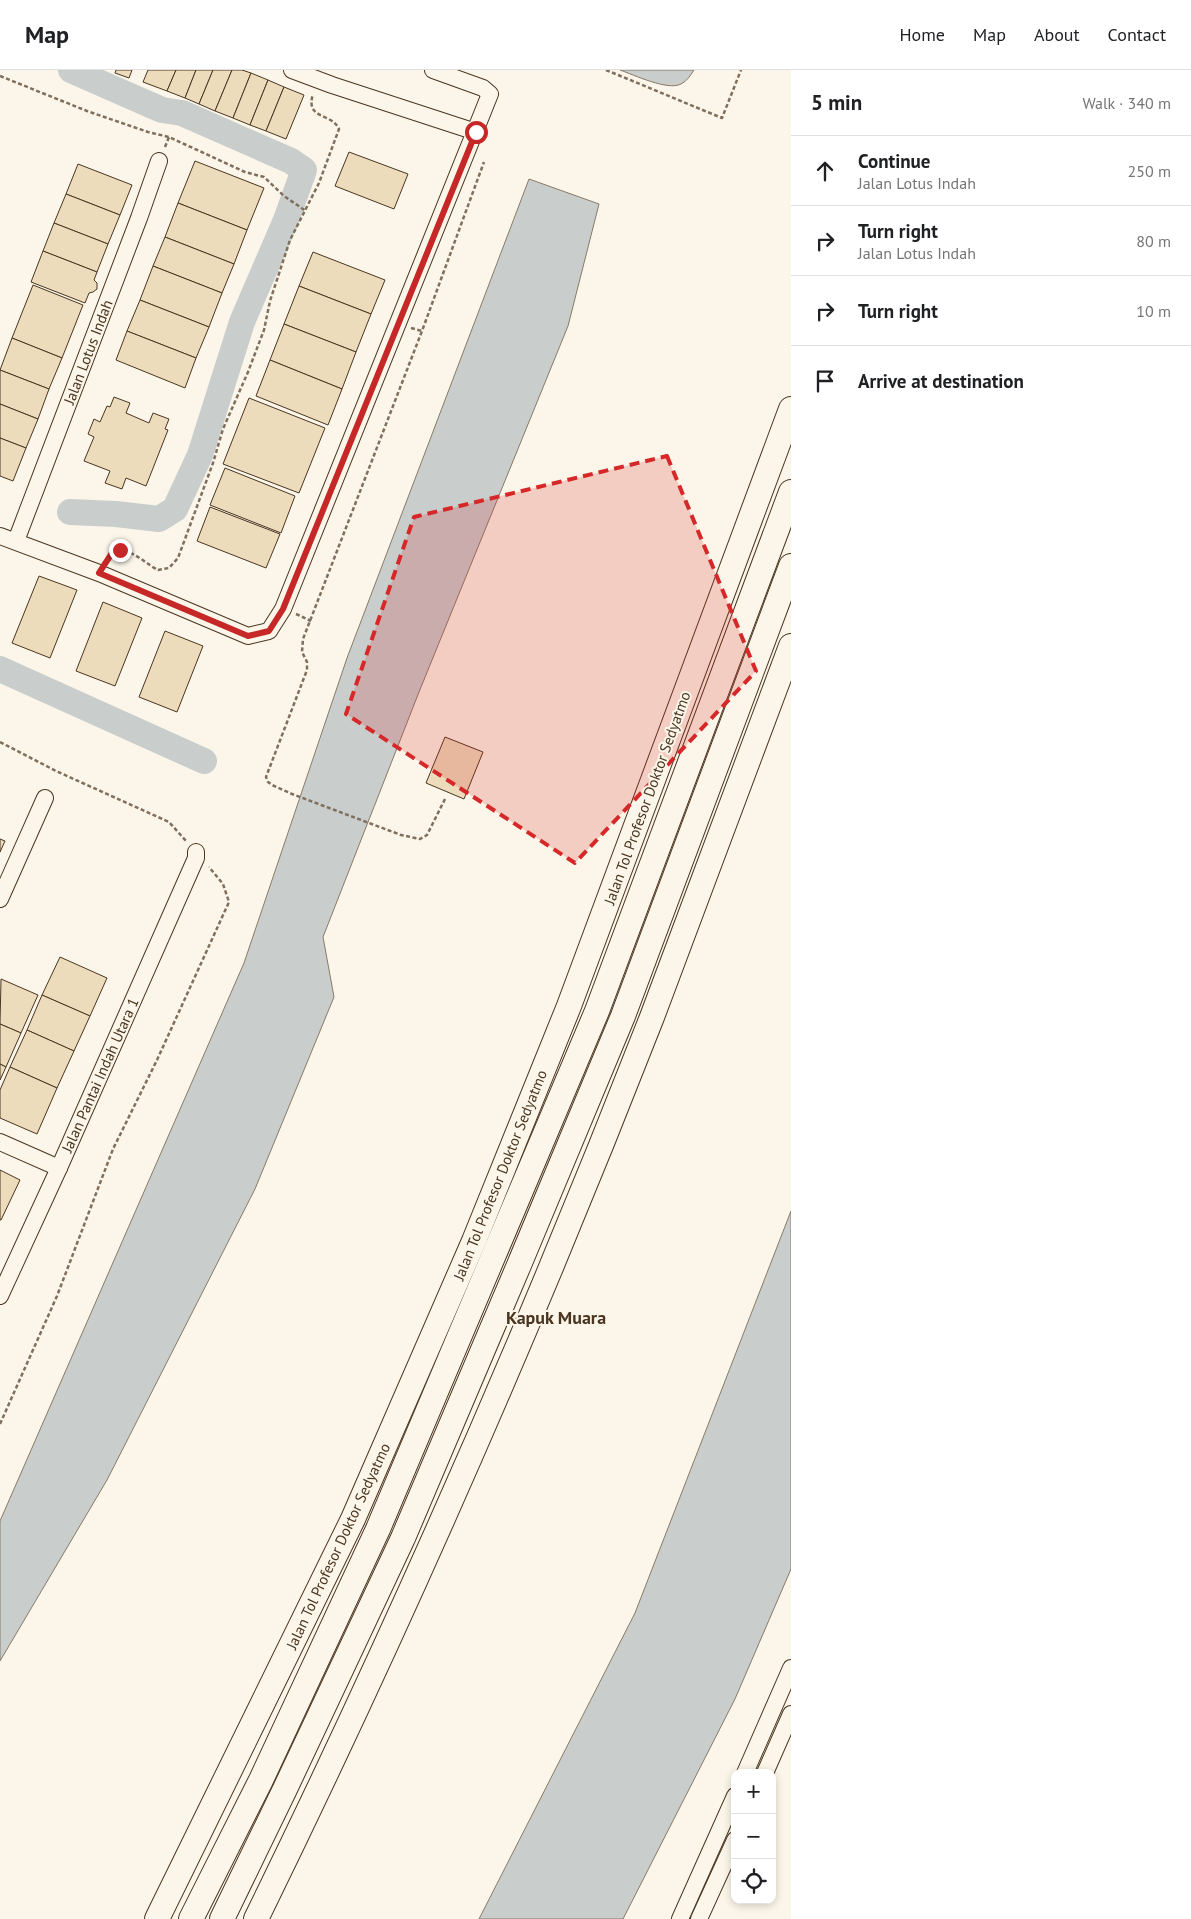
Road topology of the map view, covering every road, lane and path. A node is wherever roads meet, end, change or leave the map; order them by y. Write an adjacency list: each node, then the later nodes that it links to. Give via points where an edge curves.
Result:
1 (292, 70): 6 (street)
2 (433, 70): 7 (street, via 489,92)
3 (606, 70): 4 (path, via 722,118)
4 (741, 70)
5 (0, 76): 10 (path, via 87,111 169,137 245,172 264,177)
6 (318, 80): 7 (street); 10 (path, via 312,106 316,113 336,122 340,129)
7 (476, 132): 16 (street, via 283,609 269,631 248,636)
8 (159, 162): 14 (street, Jalan Lotus Indah)
9 (484, 162): 20 (path, via 304,640 302,652 307,670 266,777 272,785 292,794 401,835 420,839 427,835)
10 (306, 211): 16 (path, via 290,240 264,330 223,429 178,558 169,568 158,570 133,553 120,550 112,553)
11 (791, 409): 33 (highway, Jalan Tol Profesor Doktor Sedyatmo, via 569,1006 474,1241 353,1519)
12 (791, 492): 34 (highway, Jalan Tol Profesor Doktor Sedyatmo, via 594,1020 378,1529 261,1780)
13 (0, 536): 14 (street)
14 (16, 541): 16 (street)
15 (791, 566): 35 (highway, via 623,1016 523,1256 403,1538)
16 (99, 573)
17 (791, 646): 36 (highway, via 651,1018 546,1278 428,1548)
18 (0, 742): 21 (path, via 169,822)
19 (44, 798): 22 (street)
20 (445, 799)
21 (196, 852): 24 (street, Jalan Pantai Indah Utara 1); 26 (path, via 223,884 228,902 113,1149 57,1296)
22 (0, 899)
23 (0, 1142): 24 (street)
24 (59, 1168): 25 (street, Jalan Pantai Indah Utara 1)
25 (0, 1296)
26 (0, 1424)
27 (791, 1668): 29 (street)
28 (791, 1714): 30 (street)
29 (747, 1769)
30 (767, 1769)
31 (731, 1805): 37 (street)
32 (731, 1849): 38 (street)
33 (157, 1919)
34 (191, 1919)
35 (222, 1919)
36 (256, 1919)
37 (680, 1919)
38 (699, 1919)

